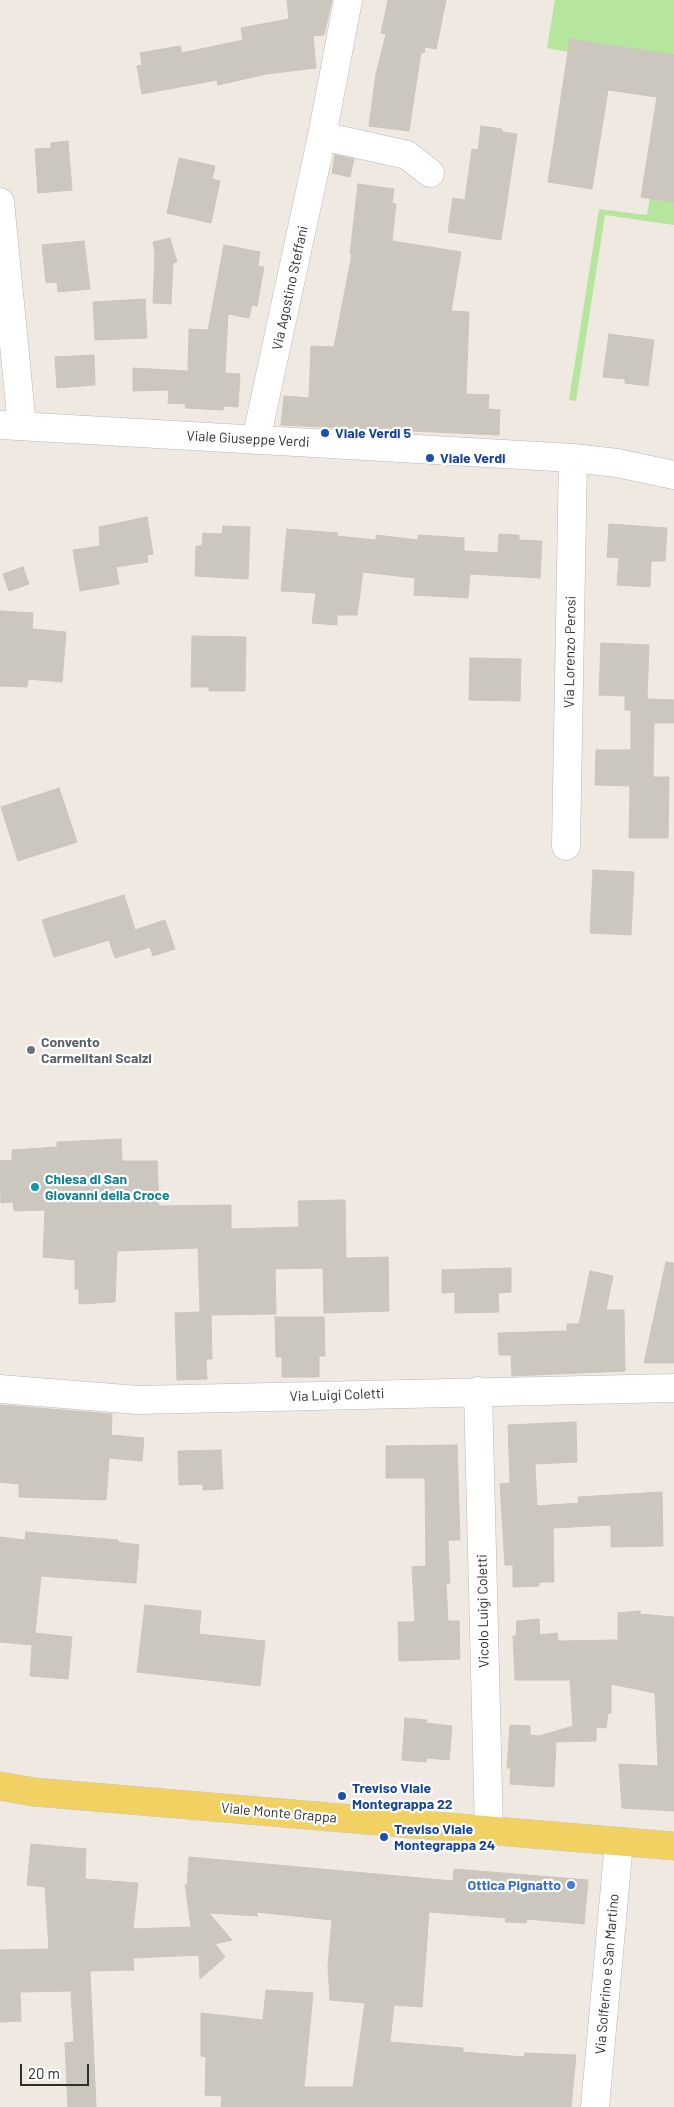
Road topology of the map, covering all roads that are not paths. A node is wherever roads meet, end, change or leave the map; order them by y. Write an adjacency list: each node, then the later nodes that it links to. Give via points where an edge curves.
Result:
1 (348, 0): 2 (street, Via Agostino Steffani)
2 (322, 136): 3 (street, via 407,155); 6 (street, Via Agostino Steffani)
3 (430, 173)
4 (0, 202): 5 (street)
5 (11, 426): 6 (street, Viale Giuseppe Verdi)
6 (256, 440): 7 (street, Viale Giuseppe Verdi)
7 (574, 458): 8 (street, Viale Giuseppe Verdi); 9 (street, Via Lorenzo Perosi)
8 (674, 475)
9 (566, 846)
10 (674, 1388): 12 (street, Via Luigi Coletti)
11 (0, 1389): 12 (street, Via Luigi Coletti, via 138,1400)
12 (478, 1391): 16 (street, Vicolo Luigi Coletti)
13 (0, 1786): 14 (main road, Viale Monte Grappa)
14 (34, 1792): 15 (main road, Viale Monte Grappa); 16 (main road, Viale Monte Grappa)
15 (0, 1797)
16 (489, 1831): 17 (main road, Viale Monte Grappa)
17 (619, 1842): 18 (main road, Viale Monte Grappa); 19 (street, Via Solferino e San Martino)
18 (674, 1846)
19 (595, 2107)

